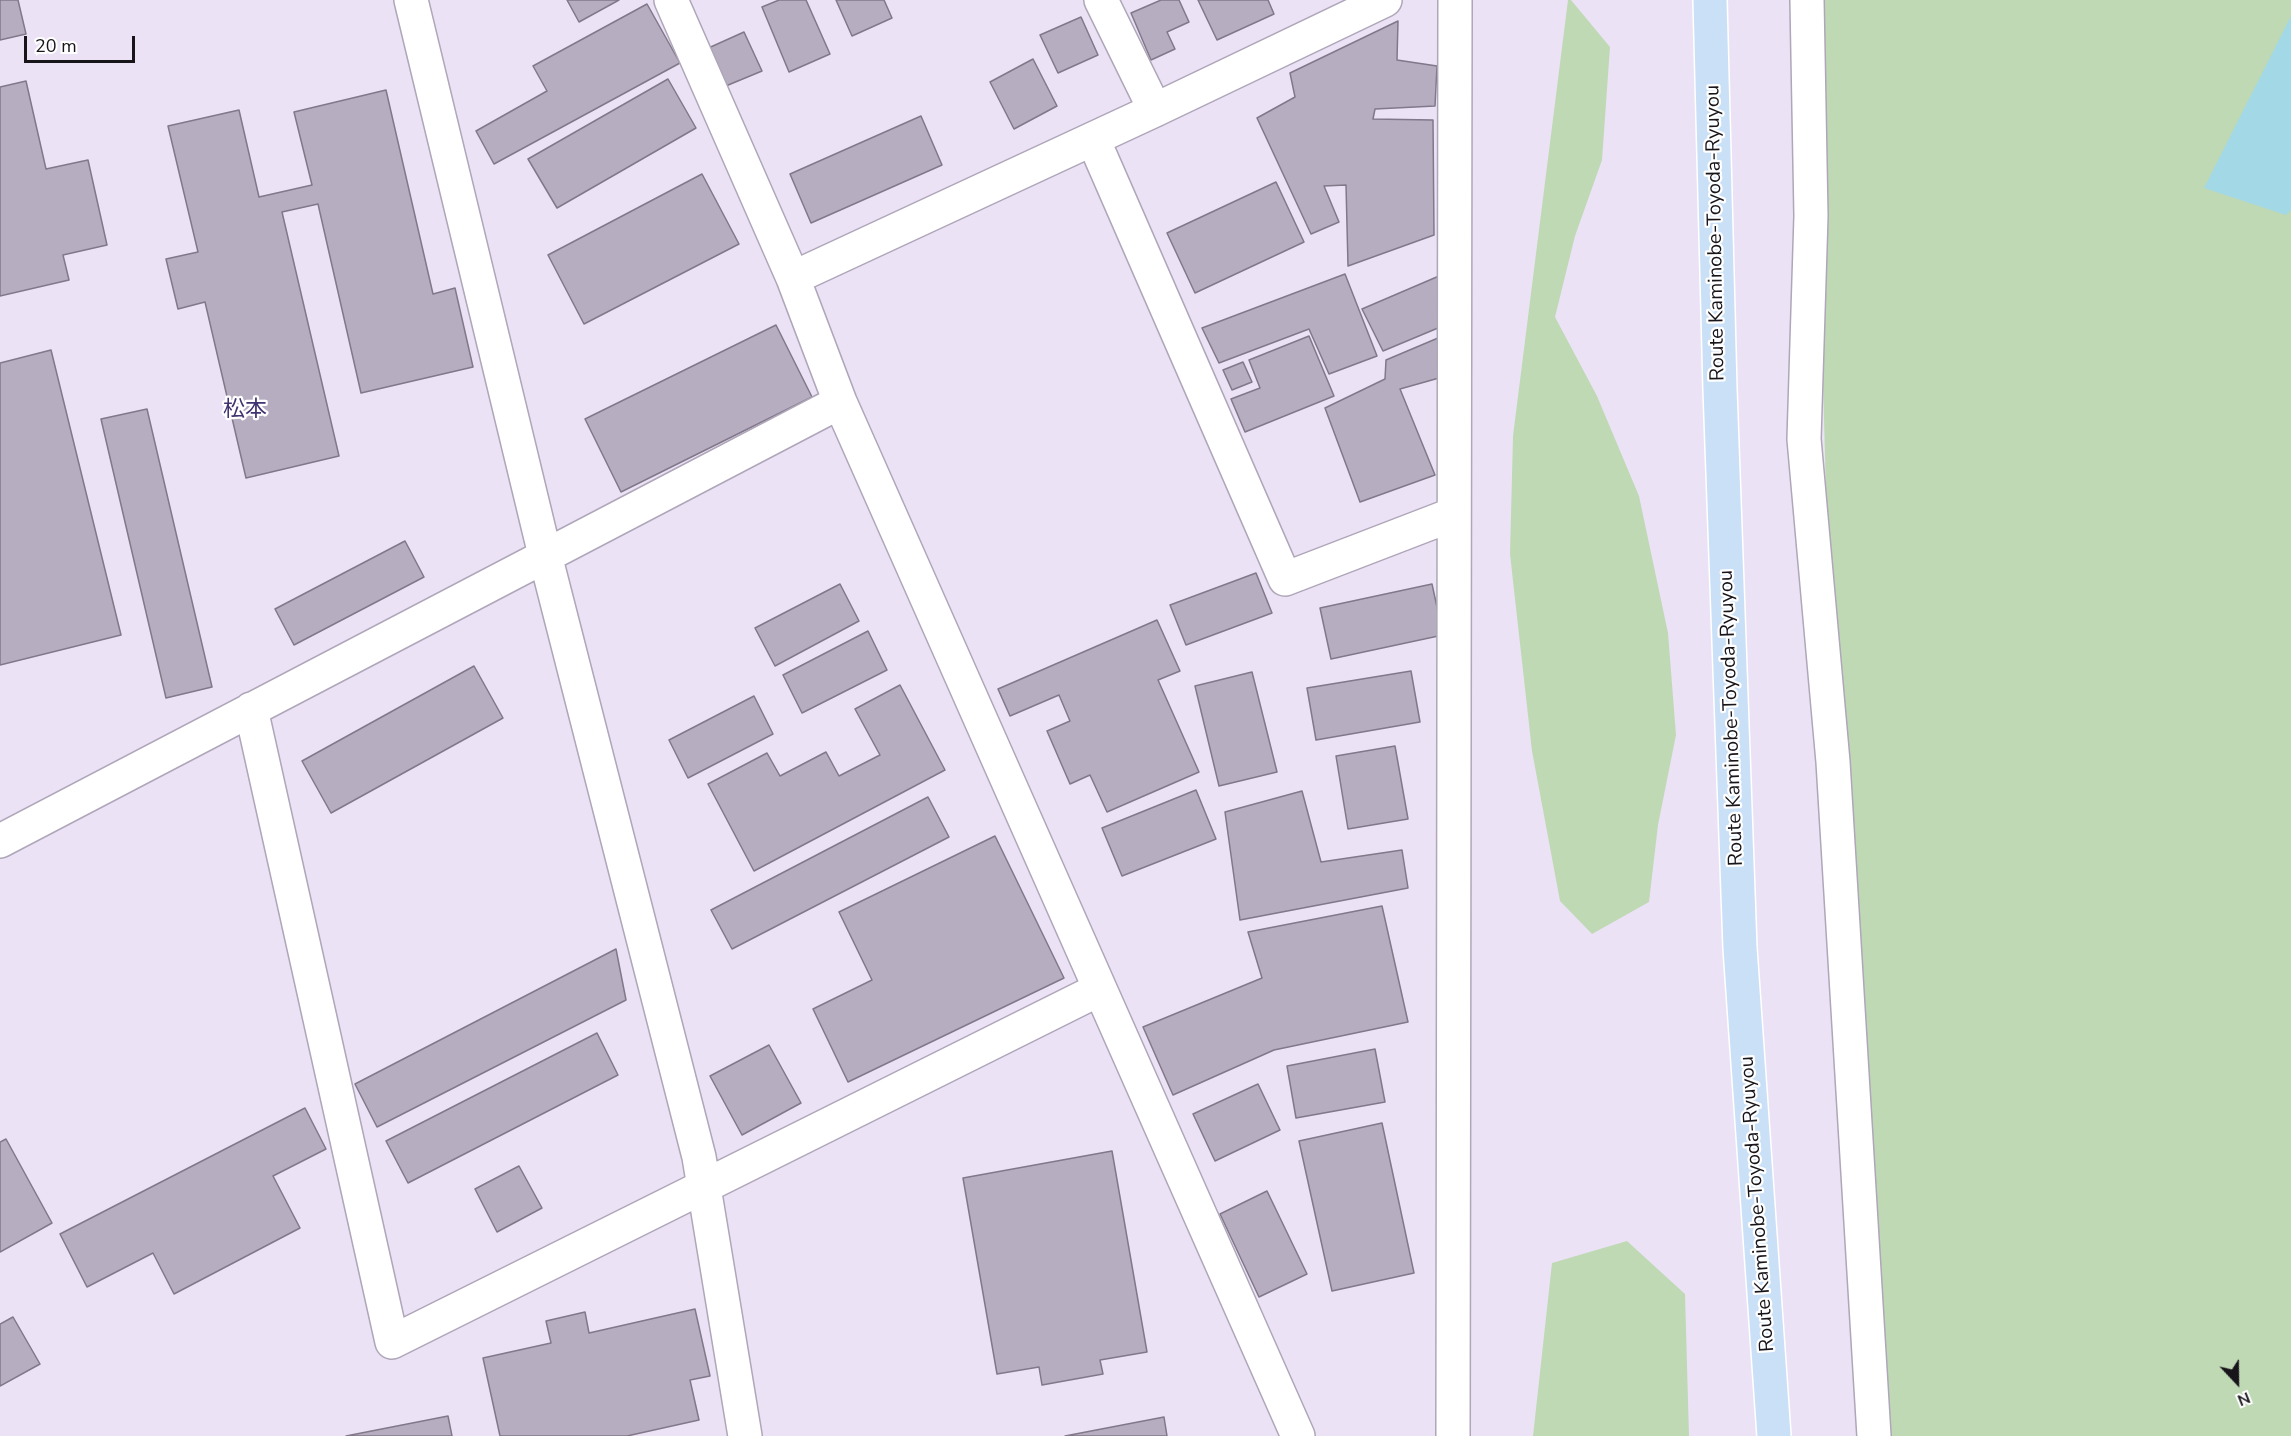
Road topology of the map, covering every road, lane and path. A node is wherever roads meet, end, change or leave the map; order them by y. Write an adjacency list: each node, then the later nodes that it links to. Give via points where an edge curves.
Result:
1 (411, 0): 13 (street)
2 (1101, 0): 8 (street)
3 (1385, 0): 8 (street)
4 (1455, 0): 12 (street)
5 (1710, 0): 21 (main road, Route Kaminobe-Toyoda-Ryuyou, via 1720,413 1740,948)
6 (1807, 0): 22 (street, via 1811,216 1804,439 1833,762)
7 (676, 2): 10 (street)
8 (1155, 110): 9 (street)
9 (1093, 139): 10 (street); 12 (street, via 1285,579)
10 (792, 278): 11 (street)
11 (840, 402): 13 (street); 16 (street)
12 (1454, 514): 20 (street)
13 (545, 555): 14 (street); 17 (street)
14 (251, 709): 15 (street); 17 (street, via 392,1342)
15 (0, 841)
16 (1100, 989): 17 (street); 19 (street)
17 (704, 1185): 18 (street)
18 (745, 1436)
19 (1298, 1436)
20 (1453, 1436)
21 (1774, 1436)
22 (1874, 1436)

